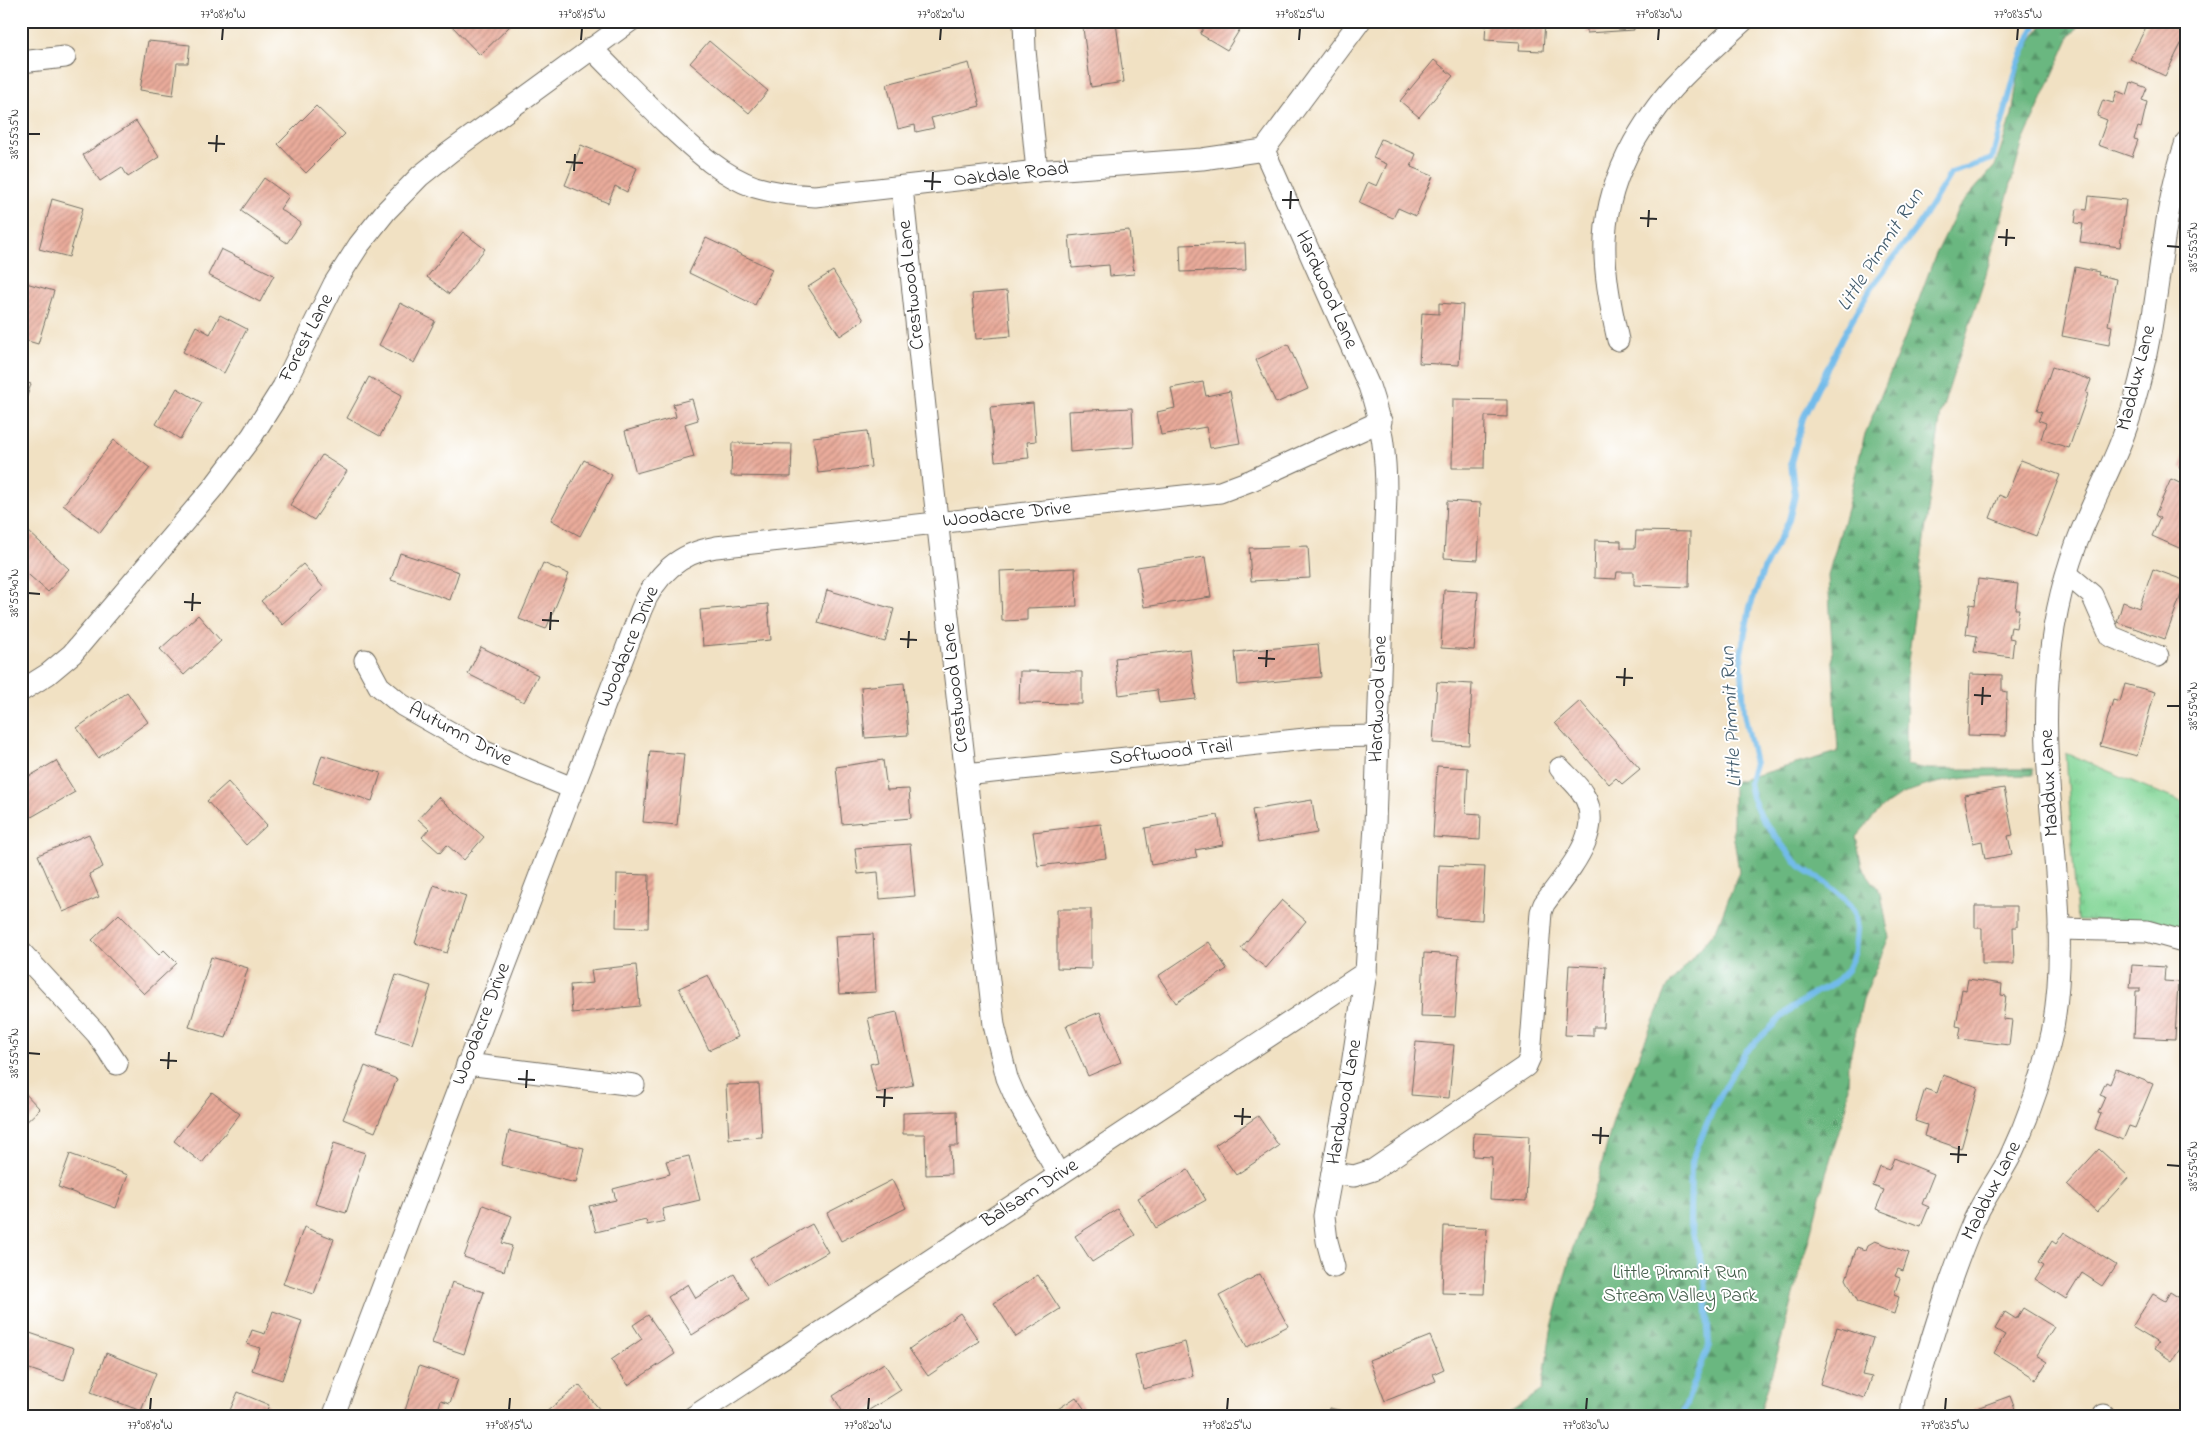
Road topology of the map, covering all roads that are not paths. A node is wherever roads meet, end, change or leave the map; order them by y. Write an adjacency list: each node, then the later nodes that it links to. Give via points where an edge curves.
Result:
1 (630, 21): 5 (street, Forest Lane)
2 (1024, 21): 10 (street)
3 (1360, 21): 9 (street)
4 (1743, 21): 12 (street, via 1660,102 1621,166 1609,201 1604,235 1605,270)
5 (591, 48): 11 (street, Oakdale Road, via 702,156 726,173 755,186 784,194 815,196); 18 (street, Forest Lane, via 450,152 386,210 334,284 283,387 252,436 212,489 72,654)
6 (65, 57): 7 (street)
7 (21, 62)
8 (2186, 142): 15 (street, Maddux Lane, via 2167,214 2146,359 2132,410)
9 (1264, 150): 10 (street, Oakdale Road, via 1202,159); 13 (street, Hardwood Lane, via 1369,386)
10 (1037, 171): 11 (street, Oakdale Road)
11 (902, 187): 14 (street, Crestwood Lane)
12 (1618, 340)
13 (1381, 421): 14 (street, Woodacre Drive, via 1220,492); 19 (street, Hardwood Lane, via 1386,494)
14 (937, 522): 21 (street, Crestwood Lane); 22 (street, Woodacre Drive, via 716,546 692,552 670,567 646,597)
15 (2067, 574): 16 (street, via 2092,595 2110,636); 23 (street, Maddux Lane, via 2054,631 2047,707)
16 (2158, 656)
17 (365, 660): 22 (street, Autumn Drive, via 379,686 402,705 485,752)
18 (21, 692)
19 (1377, 736): 21 (street, Softwood Trail, via 1324,737); 26 (street, Hardwood Lane)
20 (1560, 768): 30 (street, via 1583,794 1590,822 1584,845 1541,912 1530,1057 1526,1066 1373,1170 1354,1176)
21 (965, 775): 31 (street, Crestwood Lane, via 1000,1053 1017,1101)
22 (572, 788): 28 (street, Woodacre Drive)
23 (2059, 929): 24 (street, via 2147,931); 35 (street, Maddux Lane, via 2057,990 2041,1078 2026,1122 1976,1216 1950,1280 1913,1400)
24 (2186, 942)
25 (21, 952): 27 (street, via 97,1034)
26 (1366, 972): 30 (street, Hardwood Lane); 31 (street, Balsam Drive)
27 (117, 1064)
28 (467, 1064): 29 (street); 33 (street, Woodacre Drive)
29 (634, 1085)
30 (1332, 1173): 32 (street, Hardwood Lane, via 1324,1222)
31 (1059, 1175): 34 (street, Balsam Drive)
32 (1334, 1267)
33 (333, 1417)
34 (693, 1417)
35 (1911, 1417)

